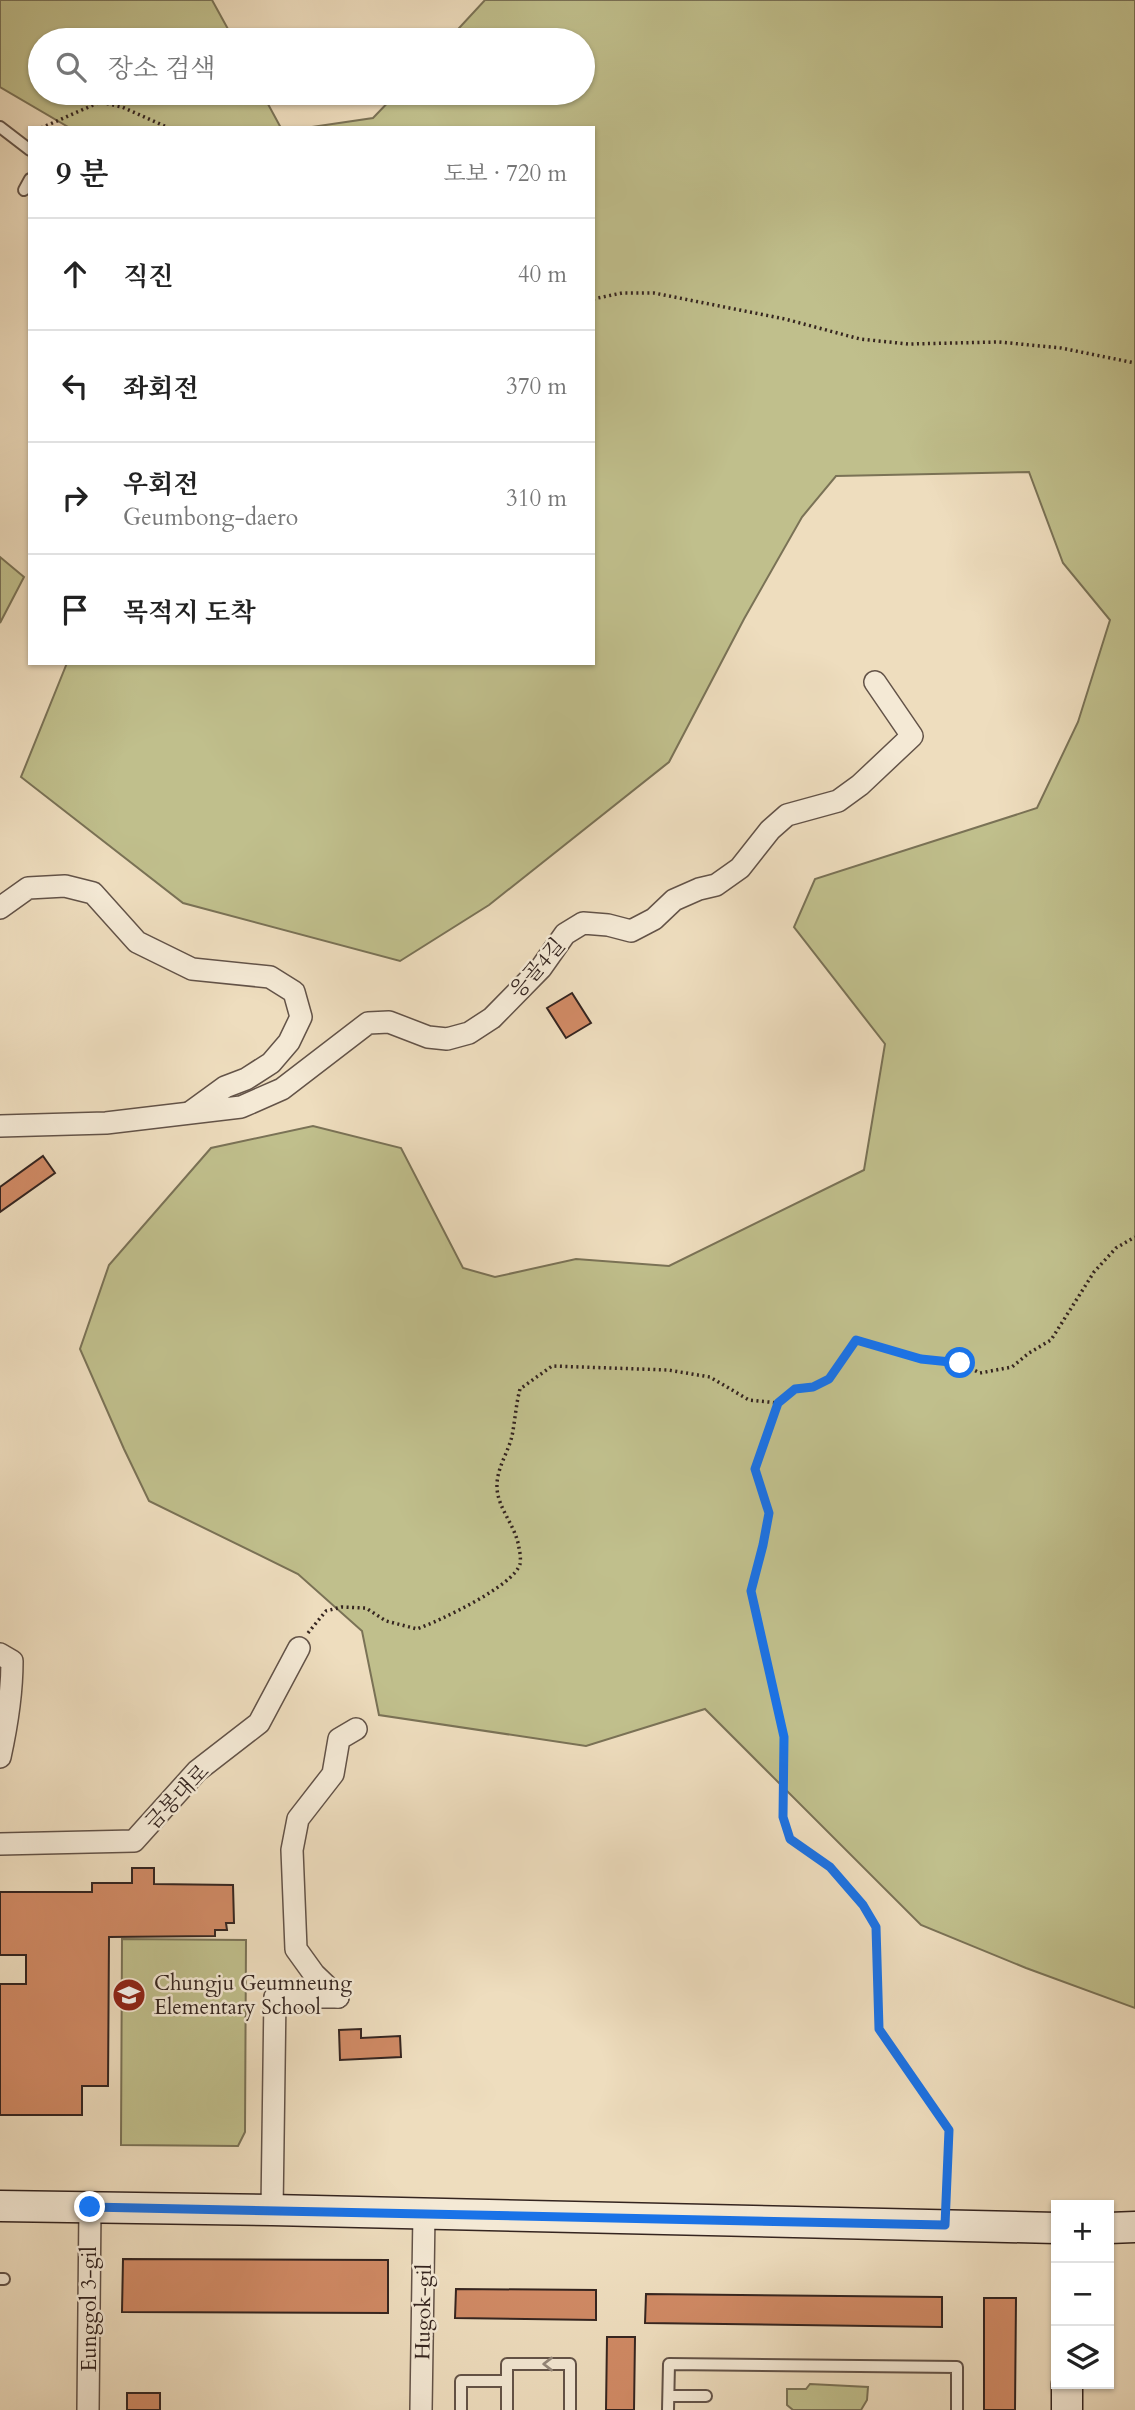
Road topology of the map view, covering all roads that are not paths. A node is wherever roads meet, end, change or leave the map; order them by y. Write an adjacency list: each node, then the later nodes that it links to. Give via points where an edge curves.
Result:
1 (0, 127): 2 (lane)
2 (28, 148)
3 (28, 182): 4 (lane)
4 (23, 190)
5 (874, 682): 7 (street, 응골4길, via 912,736 838,801 787,815 740,868 716,885 674,900 654,919 631,931 583,923 565,934 541,968 492,1018 470,1033 447,1039 428,1037 389,1021 368,1023 282,1089 241,1107)
6 (0, 908): 7 (street, via 28,888 65,886 93,893 137,943 192,969 270,976 294,992 301,1017 289,1042 271,1063 225,1087)
7 (191, 1113): 8 (street, 응골4길, via 106,1123)
8 (0, 1126)
9 (299, 1648): 13 (street, 금봉대로, via 259,1723 197,1772 134,1841)
10 (0, 1654): 12 (street, via 12,1661 12,1682)
11 (356, 1729): 16 (street, via 339,1739 332,1774 298,1819 292,1850 296,1949 338,1997 275,1997)
12 (0, 1757)
13 (0, 1844)
14 (0, 2206): 15 (street)
15 (90, 2207): 16 (street); 25 (street, Eunggol 3-gil)
16 (272, 2210): 17 (street)
17 (424, 2213): 19 (street); 26 (street, Hugok-gil)
18 (1135, 2227): 20 (street)
19 (1051, 2228)
20 (1114, 2228)
21 (507, 2381): 27 (lane, via 461,2381); 28 (lane); 29 (lane, one-way to 21, via 570,2364 507,2364)
22 (1067, 2389): 32 (street)
23 (669, 2396): 24 (lane); 30 (lane); 31 (lane, via 669,2364 957,2367)
24 (706, 2396)
25 (88, 2410)
26 (421, 2410)
27 (461, 2410)
28 (507, 2410)
29 (570, 2410)
30 (668, 2410)
31 (957, 2410)
32 (1067, 2410)

